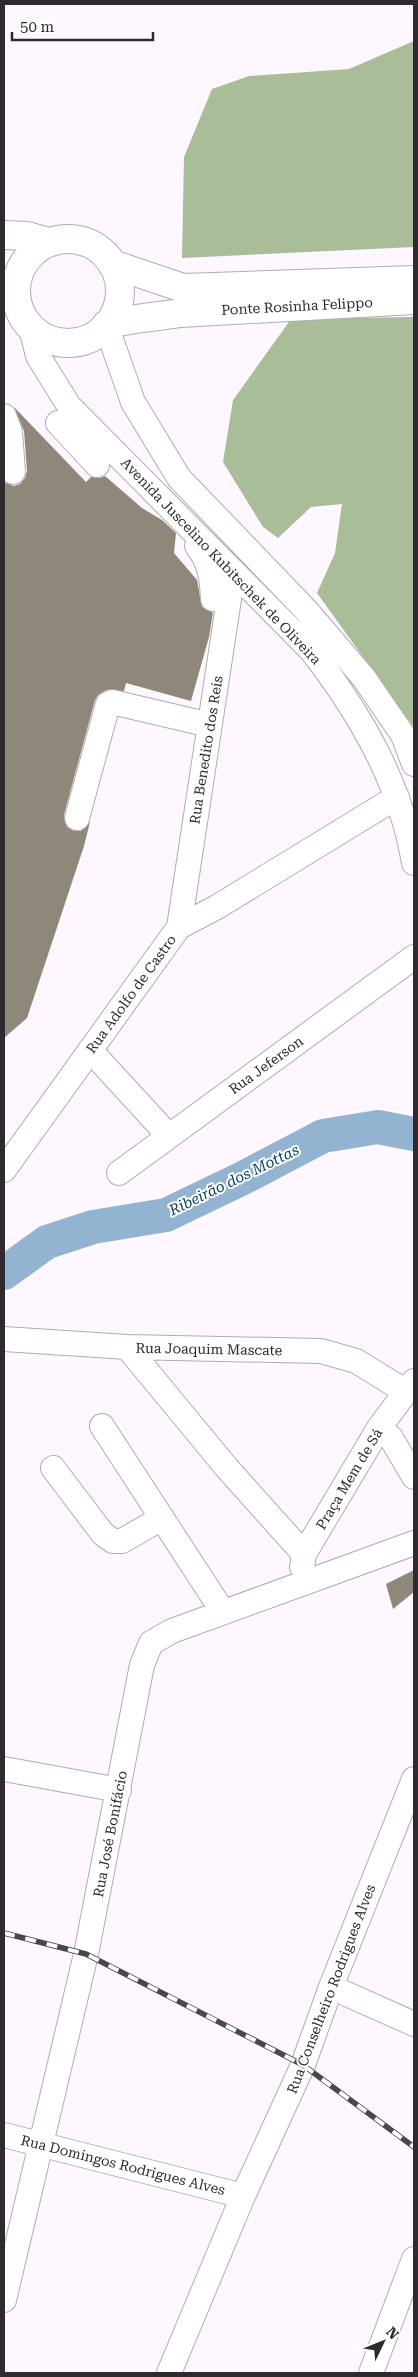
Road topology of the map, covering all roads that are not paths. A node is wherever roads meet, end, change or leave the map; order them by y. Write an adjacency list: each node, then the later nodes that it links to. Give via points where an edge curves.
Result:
1 (4, 235): 2 (main road, via 27,236)
2 (48, 242): 3 (main road, via 72,239 88,243); 7 (main road, via 29,256 20,269 16,284)
3 (112, 264): 5 (main road); 8 (main road, via 120,293 116,311)
4 (414, 280): 5 (main road, Ponte Rosinha Felippo)
5 (182, 300): 6 (main road, Ponte Rosinha Felippo); 8 (main road, via 149,318 128,319)
6 (414, 300)
7 (20, 321): 8 (main road, via 44,337 60,342 92,337); 13 (street, Avenida Juscelino Kubitschek de Oliveira, via 69,406)
8 (106, 326): 17 (street, Avenida Juscelino Kubitschek de Oliveira, via 133,402 179,478 306,610 364,678 403,735)
9 (4, 416): 12 (street, via 10,432)
10 (58, 423): 11 (street)
11 (97, 465)
12 (13, 472)
13 (148, 484): 14 (street, Avenida Juscelino Kubitschek de Oliveira); 15 (street, via 149,492 159,505 206,556)
14 (233, 573): 16 (street, Rua Benedito dos Reis); 18 (street, Avenida Juscelino Kubitschek de Oliveira, via 311,650 343,692 371,740)
15 (213, 598)
16 (210, 725): 19 (street, via 112,702 108,704); 21 (street, Rua Benedito dos Reis)
17 (414, 764)
18 (397, 798): 20 (street, Avenida Juscelino Kubitschek de Oliveira); 21 (street, Rua Adolfo de Castro)
19 (77, 818)
20 (414, 863)
21 (179, 927): 23 (street, Rua Adolfo de Castro)
22 (414, 957): 24 (street, Rua Jeferson)
23 (90, 1050): 24 (street); 25 (street, Rua Adolfo de Castro)
24 (168, 1135): 26 (street, Rua Jeferson)
25 (4, 1170)
26 (119, 1173)
27 (4, 1339): 28 (street, Rua Joaquim Mascate)
28 (127, 1348): 29 (street, Rua Joaquim Mascate, via 321,1351 356,1361); 36 (street)
29 (409, 1386): 31 (street, Praça Mem de Sá)
30 (102, 1426): 34 (street)
31 (379, 1428): 33 (street, via 391,1438); 36 (street, Praça Mem de Sá)
32 (53, 1468): 34 (street, via 103,1534 113,1542 122,1541)
33 (414, 1477)
34 (162, 1518): 38 (street)
35 (414, 1543): 37 (street, Rua José Bonifácio)
36 (304, 1554): 37 (street, Praça Mem de Sá)
37 (299, 1584): 38 (street, Rua José Bonifácio)
38 (223, 1612): 41 (street, Rua José Bonifácio, via 172,1631 151,1643 142,1665)
39 (4, 1769): 41 (street)
40 (414, 1779): 42 (street, Rua Conselheiro Rodrigues Alves)
41 (119, 1790): 45 (street, Rua José Bonifácio, via 86,1954)
42 (331, 1987): 43 (street); 46 (street, Rua Conselheiro Rodrigues Alves, via 303,2066)
43 (414, 2024)
44 (4, 2135): 45 (street, Rua Domingos Rodrigues Alves)
45 (41, 2144): 46 (street, Rua Domingos Rodrigues Alves); 48 (street, Rua José Bonifácio)
46 (243, 2196): 49 (street, Rua Conselheiro Rodrigues Alves)
47 (414, 2259): 50 (street)
48 (4, 2300)
49 (169, 2373)
50 (371, 2373)

